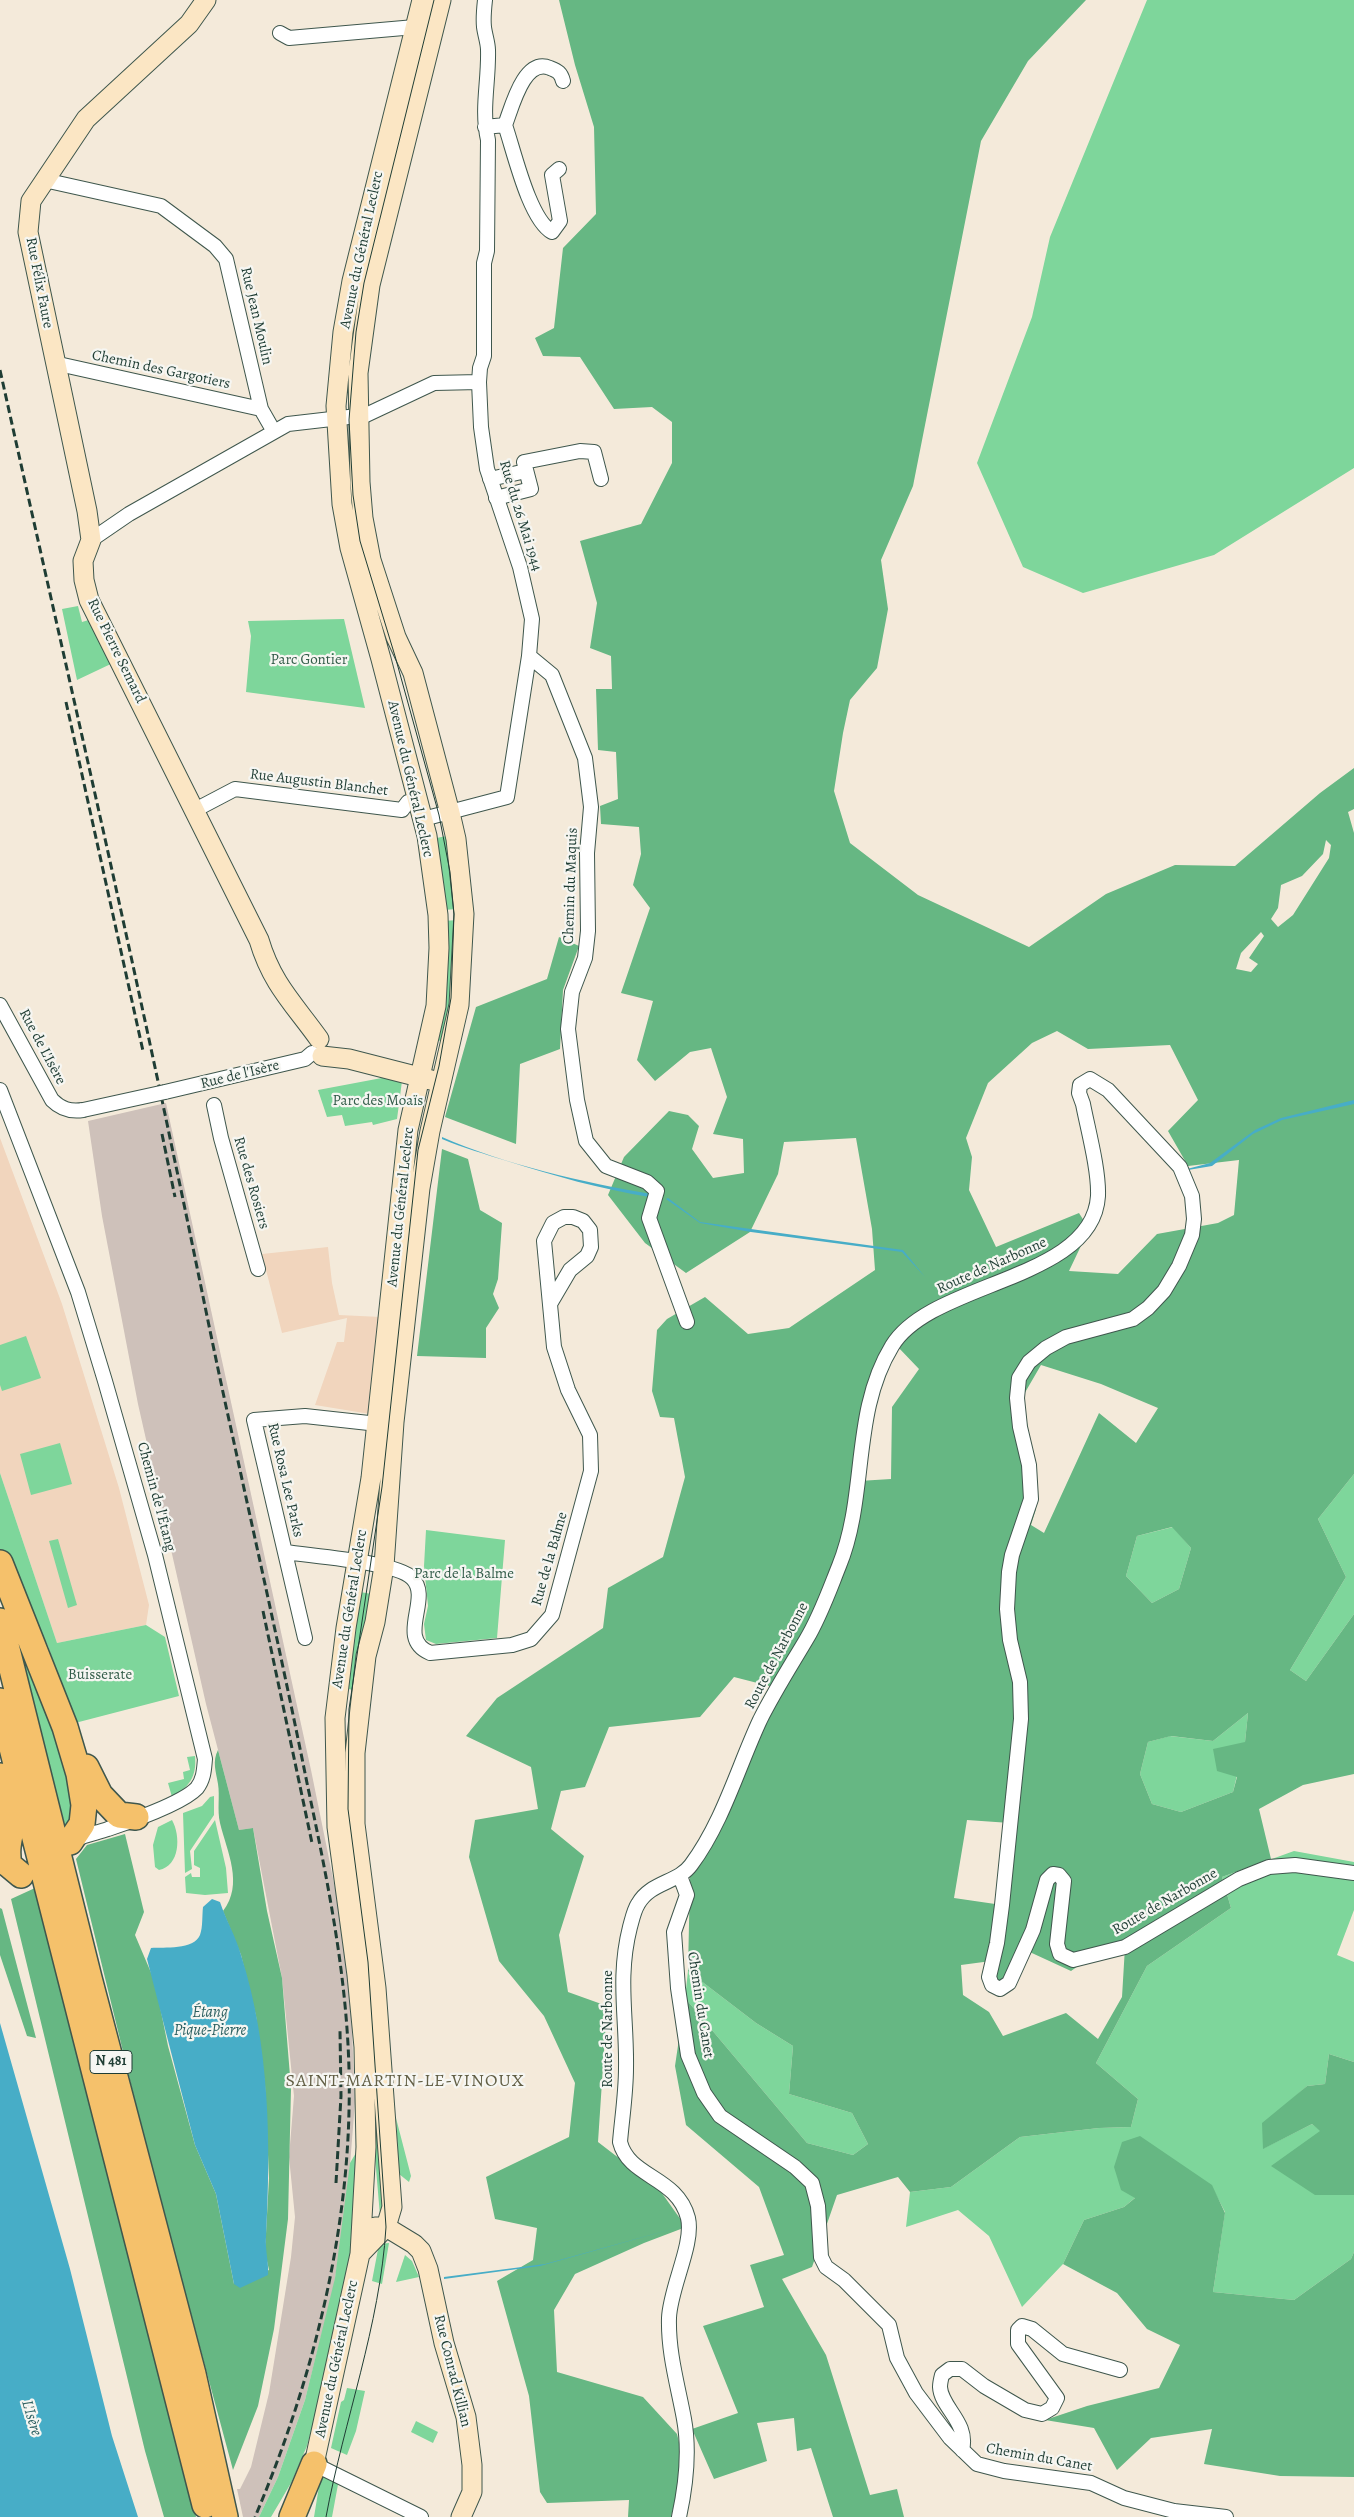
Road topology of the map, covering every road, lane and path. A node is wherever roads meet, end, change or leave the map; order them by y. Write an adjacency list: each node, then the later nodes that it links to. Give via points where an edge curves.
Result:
1 (206, 0): 11 (main road, Rue Félix Faure, via 189,24 86,119)
2 (422, 0): 5 (main road, Avenue du Général Leclerc)
3 (441, 0): 15 (main road, Avenue du Général Leclerc, via 370,285 358,373)
4 (485, 0): 9 (street, Rue du 26 Mai 1944, via 484,28 488,48)
5 (415, 28): 6 (street, via 289,38); 16 (main road, Avenue du Général Leclerc, via 347,304)
6 (280, 33)
7 (563, 81): 8 (street, via 561,74 546,66 536,66 526,74)
8 (505, 126): 9 (street); 10 (street, via 534,212 545,228 552,232 560,221 552,175)
9 (485, 127): 13 (street, Rue du 26 Mai 1944, via 488,140 487,251 484,263 484,356)
10 (559, 169)
11 (44, 180): 12 (main road, Rue Félix Faure, via 31,201 28,232); 14 (street, Rue Jean Moulin, via 161,206 215,246 226,259)
12 (54, 363): 14 (street, Chemin des Gargotiers); 22 (main road, Rue Félix Faure, via 82,483)
13 (479, 382): 15 (street, via 434,382); 19 (street, Rue du 26 Mai 1944, via 481,427)
14 (261, 409): 17 (street, Rue Jean Moulin)
15 (362, 415): 16 (street); 26 (main road, Avenue du Général Leclerc, via 360,491 371,560 396,638 413,672)
16 (336, 419): 17 (street, via 288,424); 27 (main road, Avenue du Général Leclerc, via 342,504 350,548)
17 (273, 430): 22 (street, via 129,514)
18 (526, 471): 19 (street); 20 (street, via 524,462 587,450 594,452); 21 (street, via 530,489)
19 (490, 479): 21 (street, Rue du 26 Mai 1944)
20 (602, 479)
21 (496, 498): 23 (street, Rue du 26 Mai 1944, via 532,618)
22 (91, 540): 25 (main road, Rue Pierre Semard, via 83,561 89,600)
23 (529, 656): 26 (street, Rue du 26 Mai 1944, via 507,797); 37 (street, Chemin du Maquis, via 552,675 585,758 589,787 588,931 585,958 572,992 568,1029 586,1141 606,1166 647,1182 656,1191 649,1218)
24 (408, 802): 25 (street, Rue Augustin Blanchet, via 402,810 235,789)
25 (195, 810): 29 (main road, Rue Pierre Semard, via 259,940 267,965)
26 (450, 813): 27 (street, Rue du 26 Mai 1944); 31 (main road, Avenue du Général Leclerc, via 456,839 464,944 459,1005)
27 (423, 818): 30 (main road, Avenue du Général Leclerc, via 438,915 439,948 436,1006)
28 (0, 1005): 34 (street, Rue de L'Isère, via 52,1100 64,1109)
29 (318, 1047): 30 (main road, via 348,1059); 34 (street, Rue de l'Isère, bridge, via 305,1060)
30 (420, 1078): 31 (main road); 38 (main road, Avenue du Général Leclerc, via 408,1130)
31 (442, 1082): 42 (main road, Avenue du Général Leclerc, via 420,1188 394,1422)
32 (0, 1090): 48 (street, Chemin de l'Étang, via 78,1292 155,1555 205,1758 204,1776 196,1788 179,1801)
33 (214, 1105): 35 (street, Rue des Rosiers)
34 (83, 1110)
35 (258, 1269)
36 (550, 1304): 36 (street, Rue de la Balme, via 570,1270 587,1256 592,1247 590,1230 573,1217 564,1217 553,1223 544,1241); 42 (street, Rue de la Balme, via 554,1347 568,1390 590,1435 591,1471 552,1615 530,1639 512,1645 430,1653 421,1649 414,1633 419,1594 416,1583 412,1577)
37 (687, 1322)
38 (378, 1424): 39 (street, Rue Rosa Lee Parks, via 305,1416 254,1420); 40 (main road, Avenue du Général Leclerc)
39 (286, 1552): 40 (street, Rue Rosa Lee Parks); 44 (street, Rue Rosa Lee Parks)
40 (357, 1562): 42 (street, Rue de la Balme); 54 (main road, Avenue du Général Leclerc, via 338,1692 334,1745 337,1827 364,2046)
41 (0, 1563): 46 (highway)
42 (384, 1566): 55 (main road, Avenue du Général Leclerc, via 366,1656 354,1790 386,2101 392,2207)
43 (0, 1621): 60 (highway, N 481, via 193,2374)
44 (305, 1638)
45 (0, 1701): 60 (highway, N 481)
46 (65, 1727): 48 (highway, via 100,1795 119,1815); 49 (highway, via 84,1805 82,1824)
47 (0, 1776): 50 (highway, via 12,1819)
48 (136, 1817): 49 (street, Chemin de l'Étang)
49 (70, 1842)
50 (3, 1849): 52 (highway, via 9,1866)
51 (1354, 1873): 53 (street, Route de Narbonne, via 1295,1866 1269,1867 1239,1879 1125,1946 1072,1960 1060,1954 1057,1944 1064,1881 1053,1874 1047,1880 1033,1930 1009,1983 1000,1989 992,1985 989,1977 1002,1905 1021,1718 1020,1682 1007,1610 1012,1555 1031,1499 1029,1465 1017,1398 1019,1378 1029,1362 1066,1337 1134,1319 1148,1308 1164,1291 1179,1266 1192,1235 1194,1219 1192,1196 1184,1172 1108,1090 1090,1079 1080,1085 1079,1093 1098,1195 1094,1212 1085,1227 1058,1256 929,1313 894,1342 882,1364 867,1409 850,1537 840,1564 808,1638 762,1717 718,1818 691,1865)
52 (18, 1876)
53 (680, 1876): 58 (street, Chemin du Canet, via 687,1895 674,1932 678,1988 688,2055 704,2093 720,2116 795,2167 812,2183 818,2206 821,2257 826,2267 844,2280 888,2326 897,2358 916,2393); 65 (street, Route de Narbonne, via 659,1884 638,1903 628,1935 622,1992 626,2069 620,2142 628,2161 670,2188 688,2219 689,2232 672,2291 669,2318 687,2455)
54 (365, 2165): 55 (main road, Avenue du Général Leclerc, via 370,2179 370,2214 374,2224); 56 (main road, Avenue du Général Leclerc)
55 (388, 2229): 56 (main road); 64 (main road, Rue Conrad Killian, via 421,2251 466,2417 472,2492)
56 (360, 2245): 59 (main road, Avenue du Général Leclerc)
57 (1120, 2370): 58 (street, via 1063,2354 1032,2329 1022,2326 1018,2330 1018,2344 1057,2398 1052,2408 1042,2414 1025,2410 962,2369 950,2369 942,2375 940,2389 960,2427 964,2441)
58 (962, 2450): 66 (street, Chemin du Canet, via 977,2464 1004,2471 1091,2483 1124,2498 1165,2509)
59 (314, 2464): 61 (highway); 62 (highway); 63 (street)
60 (218, 2513)
61 (292, 2517)
62 (310, 2517)
63 (420, 2517)
64 (461, 2517)
65 (679, 2517)
66 (1226, 2517)

